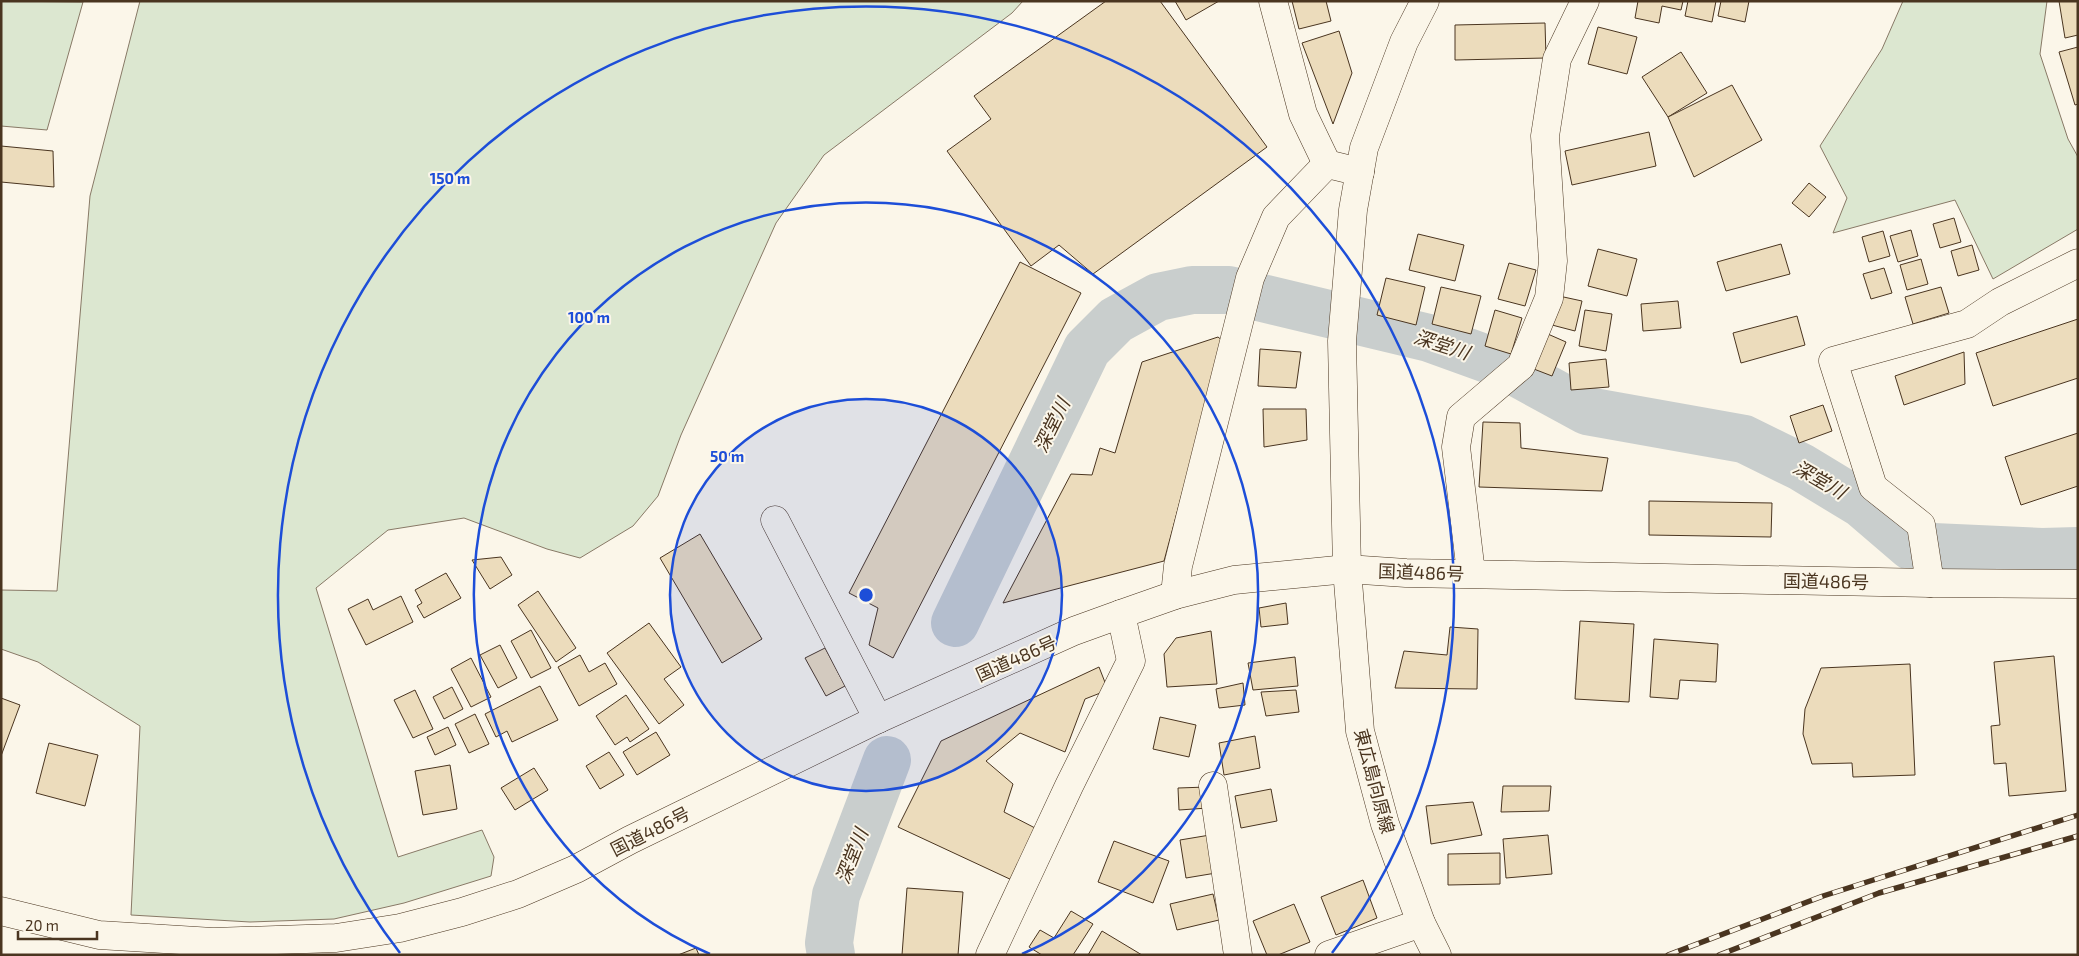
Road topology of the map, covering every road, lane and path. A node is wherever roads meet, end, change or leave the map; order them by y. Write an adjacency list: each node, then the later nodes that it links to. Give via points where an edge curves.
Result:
1 (1273, 1): 4 (main road, via 1303,114)
2 (1425, 1): 5 (main road, 東広島向原線, via 1384,92 1364,148)
3 (1585, 1): 10 (main road, via 1557,59 1545,136 1553,261 1549,298 1521,366 1461,417 1456,446)
4 (1327, 164): 5 (main road); 12 (main road, via 1276,217 1250,278 1178,566)
5 (1360, 172): 9 (main road, 東広島向原線, via 1353,210 1342,341)
6 (2078, 263): 8 (main road, via 2000,302 1967,324 1833,360 1873,487 1921,525)
7 (775, 520): 14 (main road)
8 (1927, 561): 10 (main road, 国道486号); 11 (main road, 国道486号)
9 (1347, 569): 10 (main road, 国道486号); 12 (main road, 国道486号, via 1234,580); 17 (main road, 東広島向原線, via 1360,731 1385,824)
10 (1471, 573)
11 (2078, 584)
12 (1175, 594): 13 (main road, 国道486号)
13 (1120, 614): 14 (main road, 国道486号, via 1074,631); 18 (main road, via 1131,662)
14 (878, 720): 16 (main road, 国道486号, via 567,873 508,897 400,928 336,938 213,942 99,935)
15 (1213, 786): 19 (main road)
16 (1, 911)
17 (1421, 923): 20 (main road); 21 (main road, 東広島向原線)
18 (990, 955)
19 (1238, 955)
20 (1329, 955)
21 (1437, 955)

